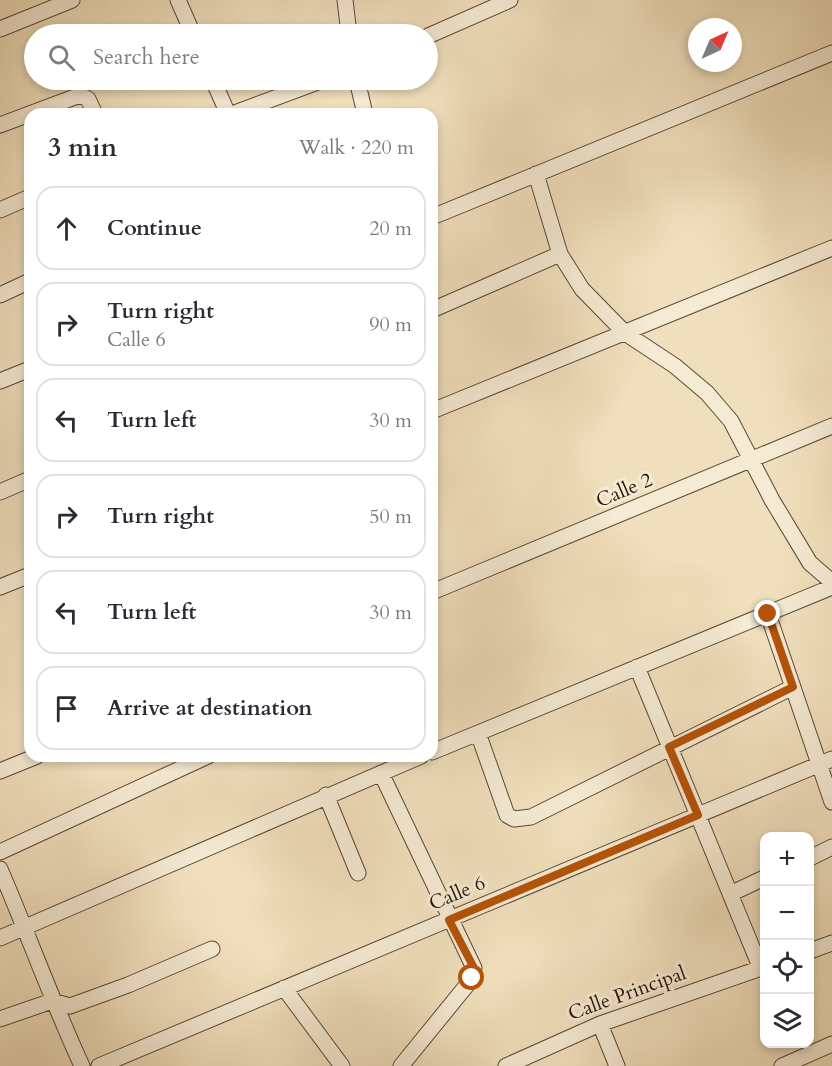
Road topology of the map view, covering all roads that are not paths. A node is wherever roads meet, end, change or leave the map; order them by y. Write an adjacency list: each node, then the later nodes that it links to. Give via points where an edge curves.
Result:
1 (72, 0): 7 (street)
2 (178, 0): 5 (street)
3 (345, 0): 6 (street)
4 (510, 0): 8 (street)
5 (189, 24)
6 (348, 24)
7 (0, 29)
8 (438, 32)
9 (832, 53): 20 (street)
10 (218, 90): 15 (street)
11 (296, 90): 16 (street)
12 (359, 90): 17 (street)
13 (44, 108): 14 (street, via 80,94)
14 (92, 108)
15 (227, 108)
16 (247, 108)
17 (364, 108)
18 (24, 116): 19 (street)
19 (0, 125)
20 (536, 174): 23 (street); 25 (street)
21 (24, 200): 22 (street)
22 (0, 210)
23 (438, 215)
24 (832, 248): 29 (street)
25 (560, 254): 28 (street); 29 (street, via 582,289)
26 (24, 284): 27 (street)
27 (0, 295)
28 (438, 307)
29 (625, 333): 32 (street); 34 (street, via 707,393 731,421)
30 (24, 371): 31 (street)
31 (0, 381)
32 (438, 409)
33 (832, 426): 34 (street, Calle 2)
34 (751, 459): 38 (street, via 810,563); 41 (street, Calle 2)
35 (24, 482): 36 (street)
36 (0, 492)
37 (24, 577): 39 (street)
38 (832, 582)
39 (0, 587)
40 (832, 587): 42 (street)
41 (438, 589)
42 (768, 614): 43 (street); 44 (street)
43 (637, 667): 45 (street); 46 (street)
44 (793, 687): 46 (street); 51 (street)
45 (478, 732): 46 (street, via 507,815 514,819 531,817); 47 (street)
46 (669, 747): 56 (street)
47 (438, 749)
48 (24, 761): 52 (street)
49 (195, 762): 58 (street)
50 (407, 762): 53 (street)
51 (826, 762): 55 (street); 56 (street, Calle 6)
52 (0, 771)
53 (381, 773): 54 (street); 64 (street)
54 (326, 795): 61 (street); 65 (street)
55 (832, 802)
56 (698, 815): 63 (street); 64 (street, Calle 6)
57 (832, 848): 59 (street)
58 (0, 852)
59 (814, 856)
60 (0, 869): 65 (street)
61 (358, 873)
62 (760, 880): 63 (street)
63 (730, 894): 70 (street)
64 (449, 920): 72 (street, Calle 6); 81 (street, via 474,968 472,978)
65 (25, 927): 66 (street); 73 (street)
66 (0, 938)
67 (832, 943): 69 (street)
68 (212, 949): 73 (street, via 70,1006)
69 (814, 950)
70 (760, 961)
71 (760, 969): 75 (street, Calle Principal)
72 (285, 988): 77 (street, Calle 6); 78 (street)
73 (52, 1001): 74 (street); 79 (street)
74 (0, 1019)
75 (600, 1024): 82 (street, Calle Principal); 83 (street)
76 (832, 1044): 84 (street)
77 (131, 1060): 80 (street, Calle 6)
78 (332, 1063)
79 (82, 1066)
80 (99, 1066)
81 (401, 1066)
82 (506, 1066)
83 (617, 1066)
84 (782, 1066)

